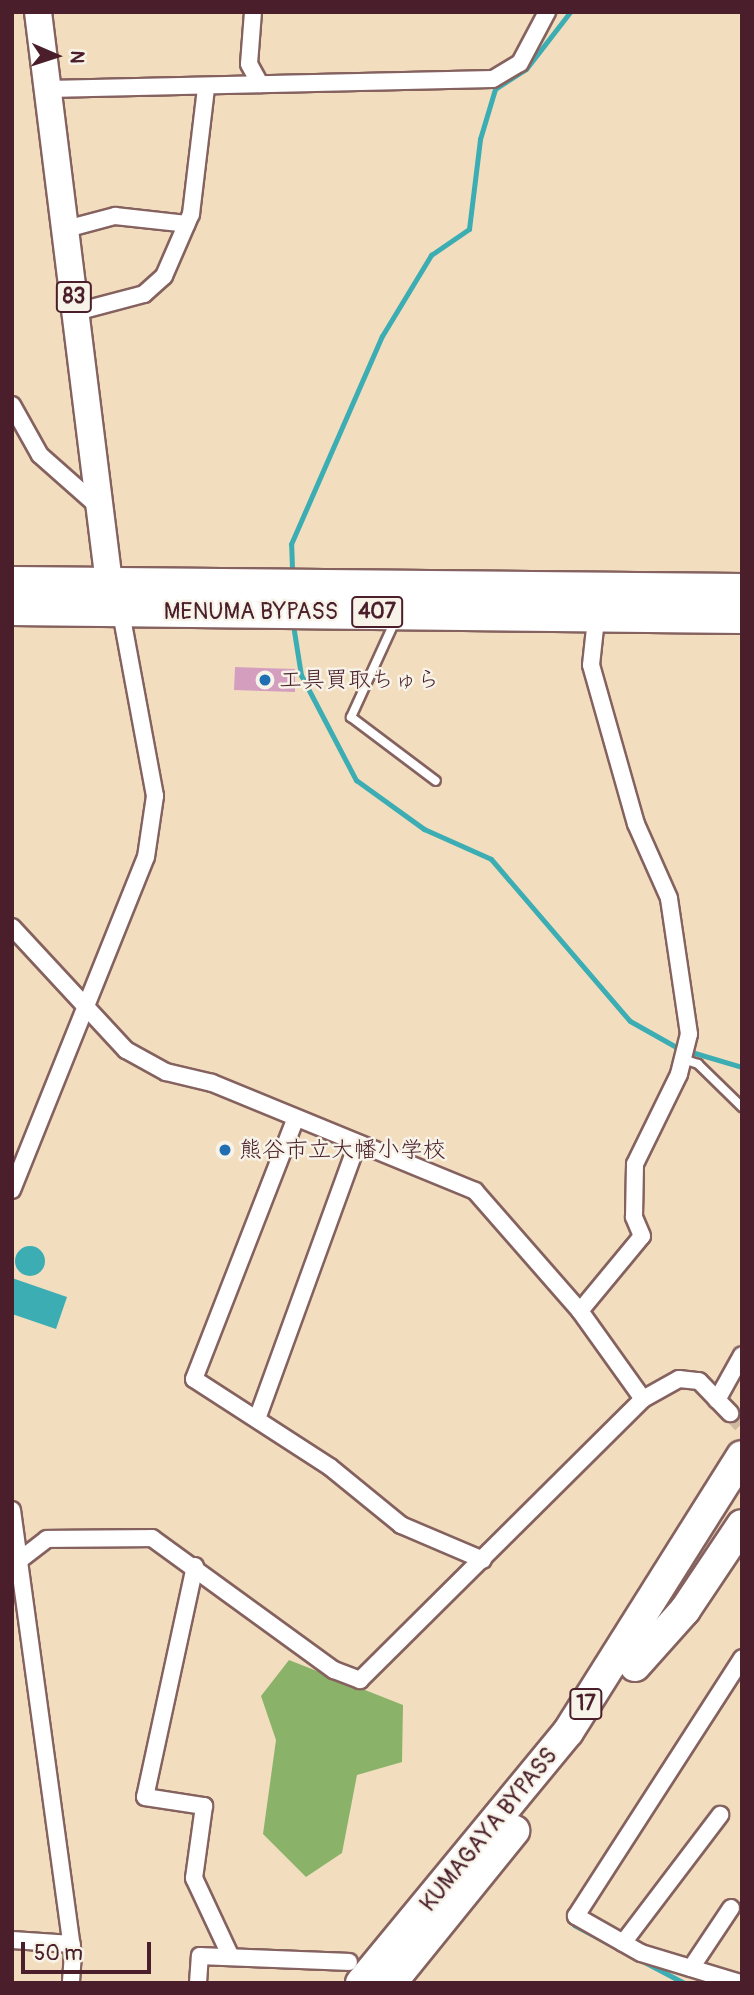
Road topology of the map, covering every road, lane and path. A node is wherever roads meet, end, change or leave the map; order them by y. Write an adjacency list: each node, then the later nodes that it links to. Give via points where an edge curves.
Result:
1 (38, 12): 6 (main road, 83)
2 (253, 12): 4 (street, via 249,64)
3 (547, 12): 4 (street, via 520,63 493,79)
4 (260, 83): 5 (street)
5 (206, 88): 6 (street); 7 (street)
6 (48, 89): 8 (main road, 83)
7 (187, 224): 8 (street, via 115,216); 9 (street, via 164,276 144,294)
8 (66, 229): 9 (main road, 83)
9 (76, 312): 11 (main road, 83)
10 (12, 405): 11 (street, via 40,455)
11 (100, 508): 13 (main road, 83)
12 (12, 582): 13 (highway, MENUMA BYPASS / 407)
13 (109, 583): 15 (highway, MENUMA BYPASS / 407); 17 (street)
14 (742, 589): 15 (highway, MENUMA BYPASS / 407)
15 (597, 601): 18 (highway, MENUMA BYPASS / 407); 19 (highway, MENUMA BYPASS / 407); 25 (street, via 591,665 636,824 669,898 687,1039)
16 (12, 610): 17 (highway, MENUMA BYPASS / 407)
17 (122, 612): 18 (highway, MENUMA BYPASS / 407); 24 (street, via 155,796 146,857)
18 (400, 612): 22 (lane, via 351,717)
19 (703, 617): 20 (highway, MENUMA BYPASS / 407); 21 (street, via 703,630)
20 (742, 618)
21 (742, 632)
22 (436, 781)
23 (12, 927): 24 (street)
24 (83, 1011): 27 (street, via 126,1050 166,1072 212,1083); 29 (street)
25 (683, 1059): 26 (lane, via 698,1065); 30 (street, via 635,1164 634,1217 642,1236)
26 (742, 1107)
27 (295, 1120): 28 (street); 35 (street, via 194,1379)
28 (356, 1144): 30 (street, via 475,1191); 35 (street)
29 (12, 1190)
30 (580, 1311): 32 (street)
31 (742, 1355): 33 (street)
32 (642, 1399): 33 (street, via 679,1379 699,1381); 42 (street)
33 (717, 1400): 34 (street)
34 (730, 1413)
35 (257, 1419): 42 (street, via 330,1467 401,1525)
36 (742, 1456): 38 (highway, KUMAGAYA BYPASS / 17)
37 (742, 1462): 38 (highway, 17)
38 (735, 1500): 45 (highway, KUMAGAYA BYPASS / 17); 49 (highway, KUMAGAYA BYPASS / 17)
39 (12, 1510): 41 (street)
40 (742, 1525): 45 (highway, 17, via 685,1610)
41 (17, 1560): 43 (street, via 47,1539 152,1538); 52 (street)
42 (483, 1560): 43 (street, via 360,1679 334,1670)
43 (195, 1566): 53 (street, via 145,1797 204,1806 194,1878)
44 (742, 1658): 46 (street)
45 (635, 1666): 49 (highway, KUMAGAYA BYPASS / 17)
46 (736, 1680): 51 (street, via 576,1916)
47 (720, 1815): 51 (street)
48 (731, 1908): 55 (street)
49 (441, 1909): 54 (highway, KUMAGAYA BYPASS / 17); 58 (highway, KUMAGAYA BYPASS / 17)
50 (12, 1940): 52 (street)
51 (623, 1943): 55 (street)
52 (72, 1944): 56 (street)
53 (231, 1958): 54 (street); 57 (street, via 200,1956)
54 (355, 1973)
55 (695, 1973): 59 (street)
56 (71, 1983)
57 (198, 1983)
58 (391, 1983)
59 (740, 1983)

